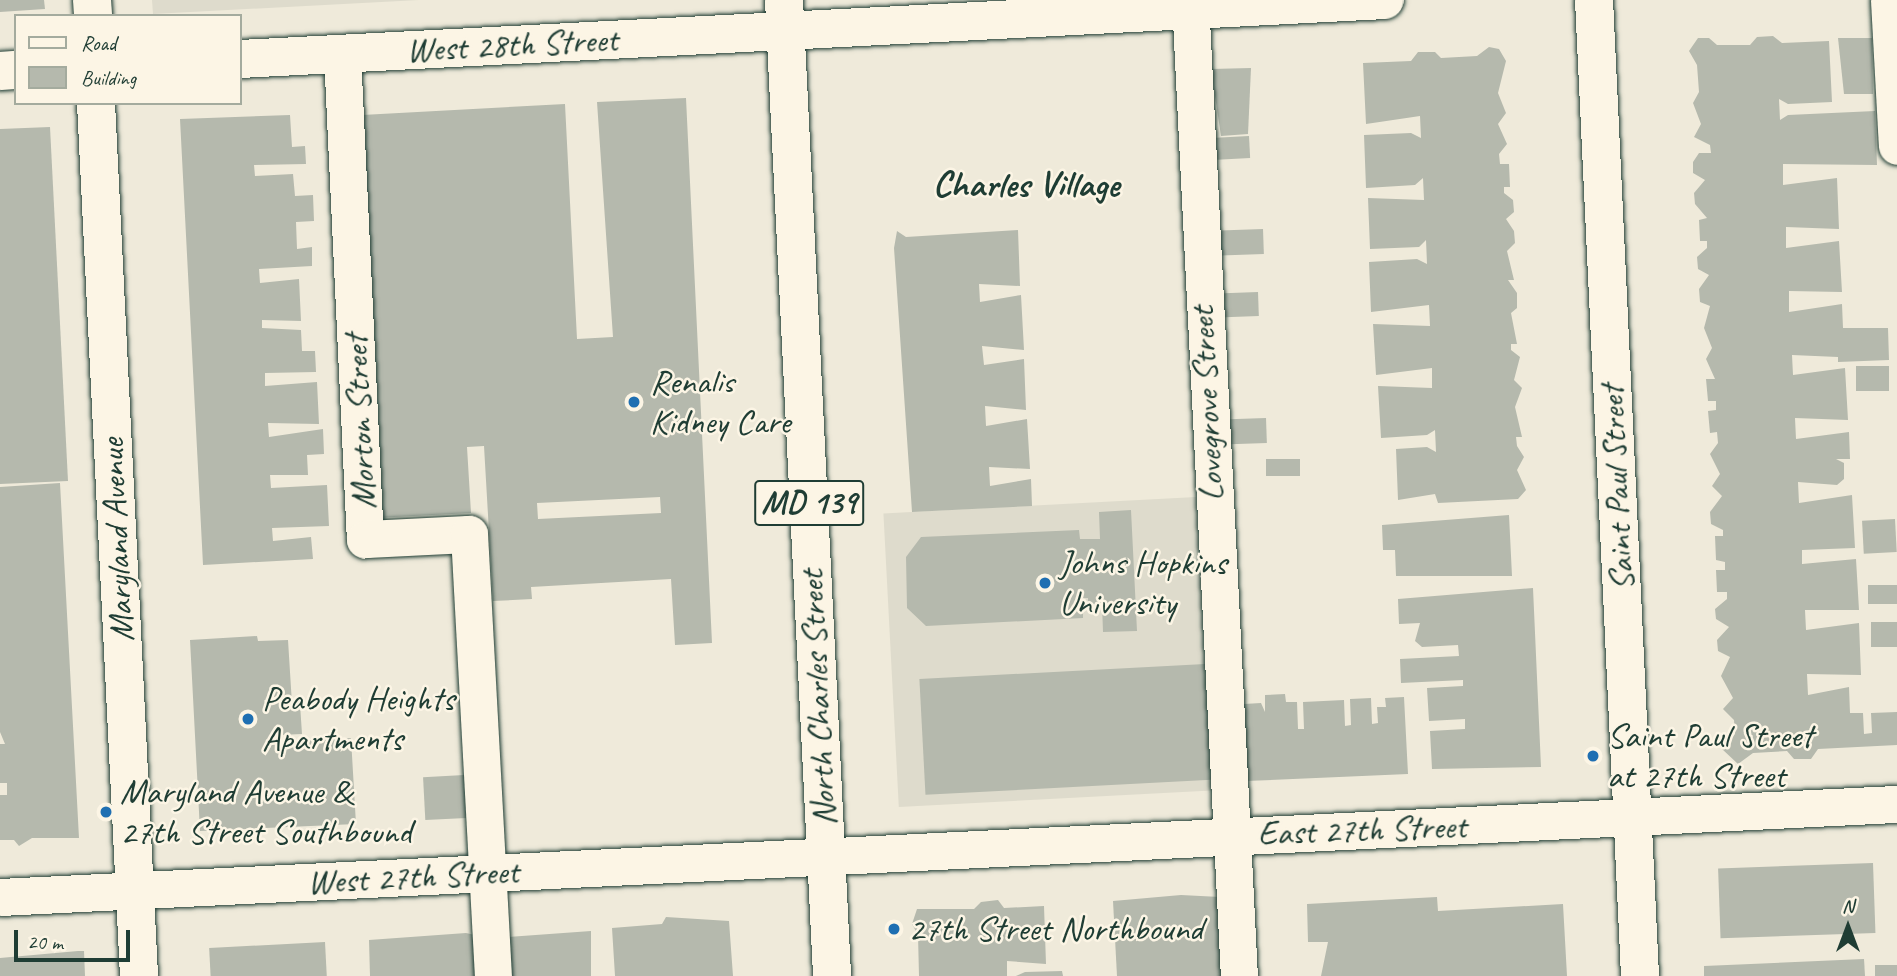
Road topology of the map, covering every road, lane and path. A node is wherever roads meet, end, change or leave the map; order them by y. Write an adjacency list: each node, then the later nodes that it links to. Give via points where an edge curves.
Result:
1 (1384, 0): 4 (main road, West 28th Street)
2 (1594, 0): 11 (main road, Saint Paul Street)
3 (1889, 0): 9 (street)
4 (1190, 5): 5 (main road, West 28th Street); 12 (street, Lovegrove Street)
5 (784, 15): 6 (main road, West 28th Street); 13 (main road, North Charles Street / MD 139)
6 (342, 54): 7 (main road, West 28th Street); 14 (street, Morton Street, via 365,539 469,534)
7 (242, 59)
8 (96, 105): 15 (main road, Maryland Avenue)
9 (1897, 146)
10 (1897, 804): 11 (street, East 27th Street)
11 (1633, 818): 12 (street, East 27th Street); 21 (main road, Saint Paul Street)
12 (1232, 835): 13 (street, East 27th Street); 20 (street, Lovegrove Street)
13 (827, 856): 14 (street, West 27th Street); 19 (main road, North Charles Street / MD 139)
14 (488, 873): 15 (street, West 27th Street); 18 (street, Morton Street)
15 (135, 891): 16 (street, West 27th Street); 17 (main road, Maryland Avenue)
16 (0, 897)
17 (139, 976)
18 (493, 976)
19 (832, 976)
20 (1239, 976)
21 (1640, 976)

